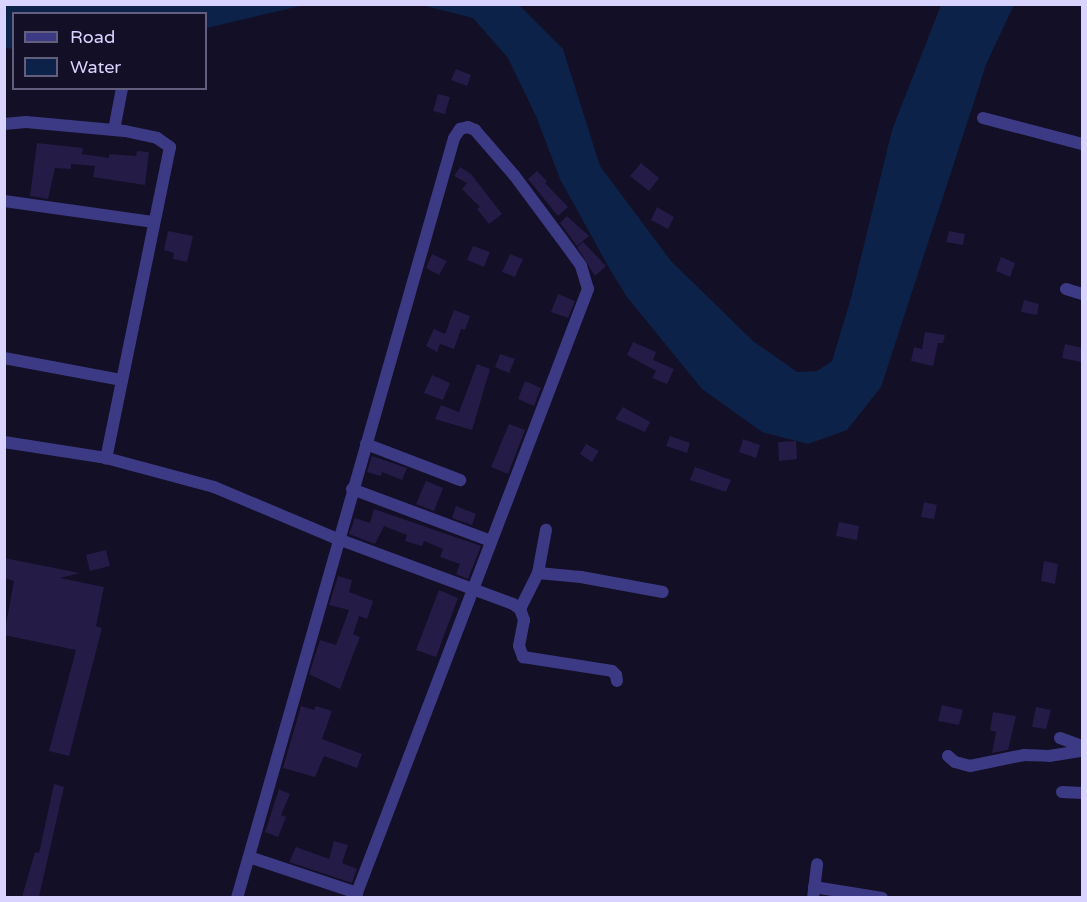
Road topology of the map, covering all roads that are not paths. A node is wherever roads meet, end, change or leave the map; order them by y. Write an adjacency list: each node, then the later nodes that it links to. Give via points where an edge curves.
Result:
1 (122, 90): 4 (street)
2 (983, 118): 5 (street)
3 (4, 123): 4 (street)
4 (114, 130): 7 (street, via 157,138 170,147)
5 (1083, 144)
6 (4, 201): 7 (street)
7 (153, 222): 11 (street)
8 (1066, 289): 9 (street)
9 (1083, 294)
10 (4, 358): 11 (street)
11 (122, 380): 14 (street)
12 (4, 442): 14 (street)
13 (366, 444): 15 (street); 16 (street); 19 (street, via 454,138 460,129 468,127 475,130 514,176 581,266 588,283 582,311)
14 (106, 458): 18 (street, via 214,487)
15 (460, 480)
16 (352, 489): 18 (street); 19 (street)
17 (546, 530): 20 (street)
18 (338, 539): 21 (street); 30 (street)
19 (491, 541): 21 (street)
20 (538, 573): 22 (street); 23 (street)
21 (472, 588): 23 (street); 33 (street)
22 (663, 591)
23 (520, 609): 24 (street, via 524,620 519,650 525,659 612,671)
24 (617, 681)
25 (1060, 738): 26 (street)
26 (1083, 748): 27 (street, via 970,766)
27 (948, 756)
28 (1062, 792): 29 (street)
29 (1083, 793)
30 (249, 857): 33 (street); 34 (street)
31 (817, 864): 32 (street)
32 (814, 892): 35 (street)
33 (356, 895)
34 (237, 897)
35 (882, 897)

